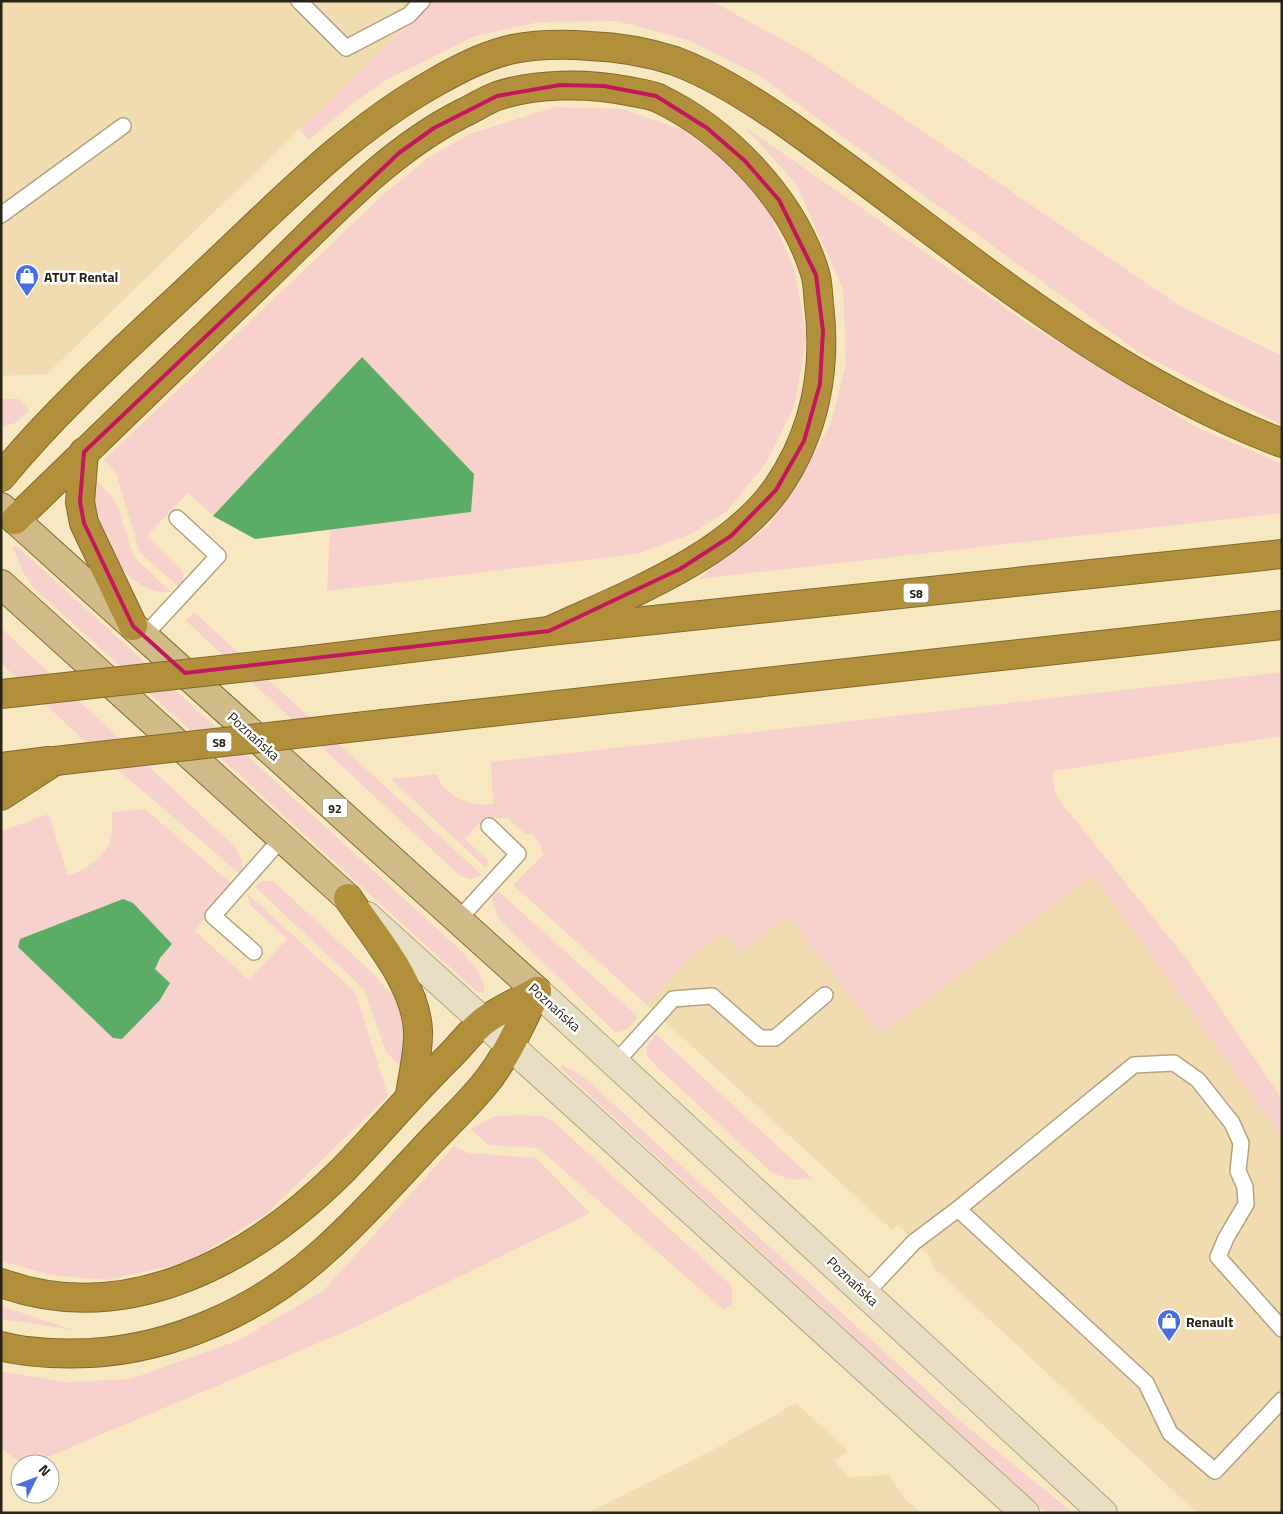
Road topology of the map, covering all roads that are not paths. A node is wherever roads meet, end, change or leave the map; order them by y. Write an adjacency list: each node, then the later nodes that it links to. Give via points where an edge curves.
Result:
1 (299, 1): 2 (lane, via 346,48 409,15)
2 (422, 1)
3 (123, 126): 4 (lane)
4 (1, 215)
5 (1282, 443): 7 (highway, via 1234,425 1163,390 1097,349 780,120 706,75 639,51 552,43 509,50 459,68 402,100 340,148 51,419)
6 (84, 452): 8 (highway); 13 (highway, via 80,502 84,522); 14 (highway, via 366,181 434,128 497,96 560,85 604,86 656,96 707,128 746,161 779,200 816,275 823,331 820,384 804,441 776,490 731,536 680,569)
7 (1, 477)
8 (6, 518): 13 (main road, Poznańska / 92)
9 (177, 518): 13 (lane, via 218,556)
10 (1282, 554): 14 (highway, S8)
11 (1, 584): 20 (main road)
12 (1282, 625): 16 (highway, S8, bridge)
13 (139, 631): 22 (main road, Poznańska / 92)
14 (549, 631): 15 (highway, S8, bridge)
15 (1, 694)
16 (55, 761): 17 (highway, S8); 18 (highway)
17 (1, 767)
18 (1, 796)
19 (489, 826): 22 (lane, via 518,854)
20 (282, 838): 21 (main road); 23 (lane, via 213,916)
21 (348, 898): 26 (main road); 29 (highway, via 399,973 416,1010 418,1032)
22 (458, 920): 24 (main road, Poznańska / 92)
23 (254, 952)
24 (537, 991): 26 (highway); 27 (highway); 28 (main road, Poznańska)
25 (825, 995): 28 (lane, via 775,1038 760,1038 712,996 673,999)
26 (484, 1021): 27 (main road); 29 (highway)
27 (509, 1044): 34 (highway, via 483,1086 362,1215 322,1254 278,1288 237,1312 193,1331 122,1351 66,1354); 36 (main road)
28 (616, 1062): 32 (main road, Poznańska)
29 (410, 1095): 31 (highway, via 341,1172 286,1220 259,1241 194,1276 120,1295 83,1298 26,1292)
30 (958, 1210): 32 (lane, via 914,1242); 33 (lane, via 1134,1065 1174,1063 1198,1080 1232,1122 1241,1143 1238,1171 1245,1187 1246,1204 1218,1257); 35 (lane, via 1146,1383 1170,1433 1215,1471)
31 (1, 1283)
32 (866, 1293): 37 (main road, Poznańska)
33 (1282, 1329)
34 (1, 1346)
35 (1282, 1400)
36 (1025, 1513)
37 (1103, 1513)

